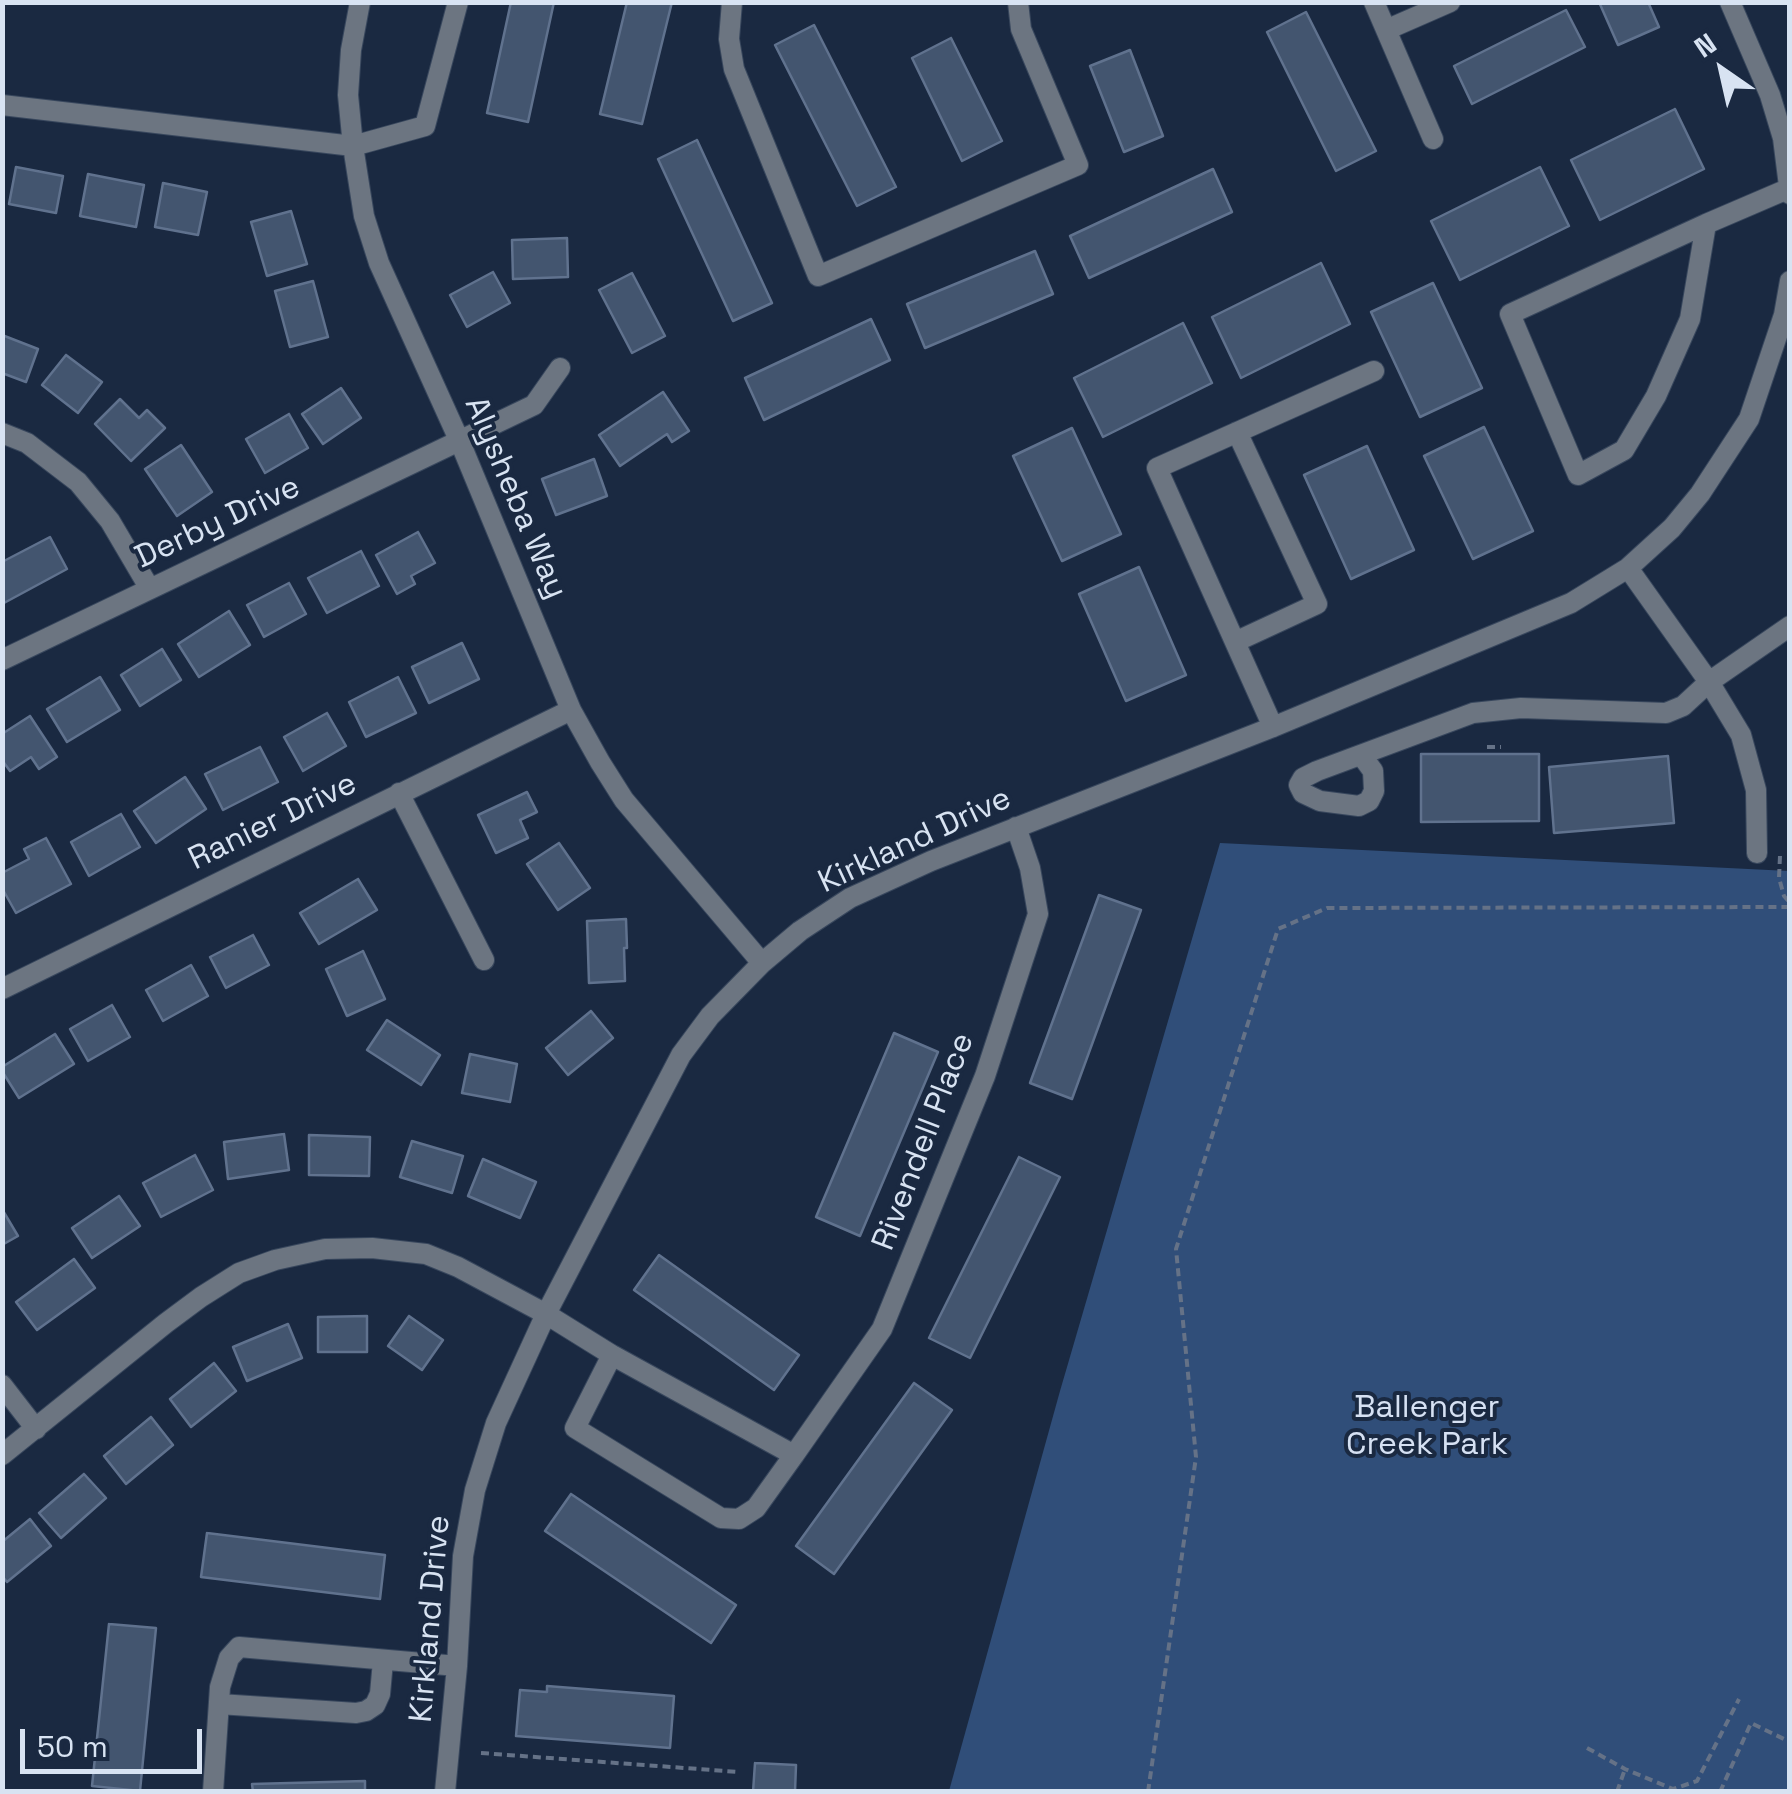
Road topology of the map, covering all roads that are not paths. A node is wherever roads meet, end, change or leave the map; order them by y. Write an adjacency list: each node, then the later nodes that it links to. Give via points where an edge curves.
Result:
1 (360, 2): 12 (street, Alysheba Way, via 348,96)
2 (458, 2): 12 (street, via 426,126)
3 (732, 2): 4 (street, via 734,69 818,276 1078,165 1020,29)
4 (1018, 2)
5 (1374, 2): 9 (street)
6 (1450, 2): 8 (street)
7 (1730, 2): 13 (street, via 1770,95)
8 (1420, 8): 9 (street)
9 (1386, 30): 11 (street)
10 (2, 104): 12 (street)
11 (1434, 139)
12 (352, 146): 20 (street, Alysheba Way, via 380,263)
13 (1789, 190): 14 (street)
14 (1706, 224): 14 (street, via 1510,314 1578,475 1624,450 1656,396 1690,319)
15 (1790, 281): 21 (street, Kirkland Drive, via 1749,419 1700,494)
16 (560, 368): 20 (street, Derby Drive, via 534,404)
17 (1374, 371): 18 (street)
18 (1238, 432): 24 (street, via 1157,468); 24 (street, via 1317,604)
19 (2, 433): 22 (street, via 27,443 78,482)
20 (460, 442): 22 (street, Derby Drive); 27 (street, Alysheba Way)
21 (1628, 568): 26 (street); 28 (street, Kirkland Drive, via 1570,603)
22 (150, 589): 25 (street, Derby Drive)
23 (1787, 633): 26 (street)
24 (1235, 642): 28 (street)
25 (2, 660)
26 (1709, 682): 29 (street, via 1666,713 1473,713); 32 (street, via 1742,735 1756,790)
27 (572, 710): 30 (street, Ranier Drive); 34 (street, Alysheba Way, via 624,800)
28 (1273, 727): 31 (street, Kirkland Drive)
29 (1362, 756)
30 (398, 793): 33 (street); 35 (street, Ranier Drive)
31 (1016, 827): 34 (street, Kirkland Drive, via 850,898); 40 (street, Rivendell Place, via 1038,914 985,1076 882,1329)
32 (1757, 853)
33 (484, 960)
34 (762, 963): 36 (street, Kirkland Drive, via 681,1056)
35 (2, 989)
36 (546, 1314): 37 (street); 39 (street, via 426,1254 325,1249 275,1260 201,1297); 43 (street, Kirkland Drive, via 496,1423 475,1490 463,1556)
37 (612, 1356): 40 (street); 40 (street, Rivendell Place, via 575,1428 721,1518 739,1519 756,1508)
38 (2, 1385): 39 (street)
39 (36, 1429): 41 (street)
40 (794, 1455)
41 (2, 1456)
42 (383, 1660): 43 (street); 44 (street, via 380,1694 366,1711); 44 (street, via 239,1647 229,1658)
43 (457, 1666): 46 (street, Kirkland Drive)
44 (219, 1704): 45 (street)
45 (213, 1792)
46 (445, 1792)

